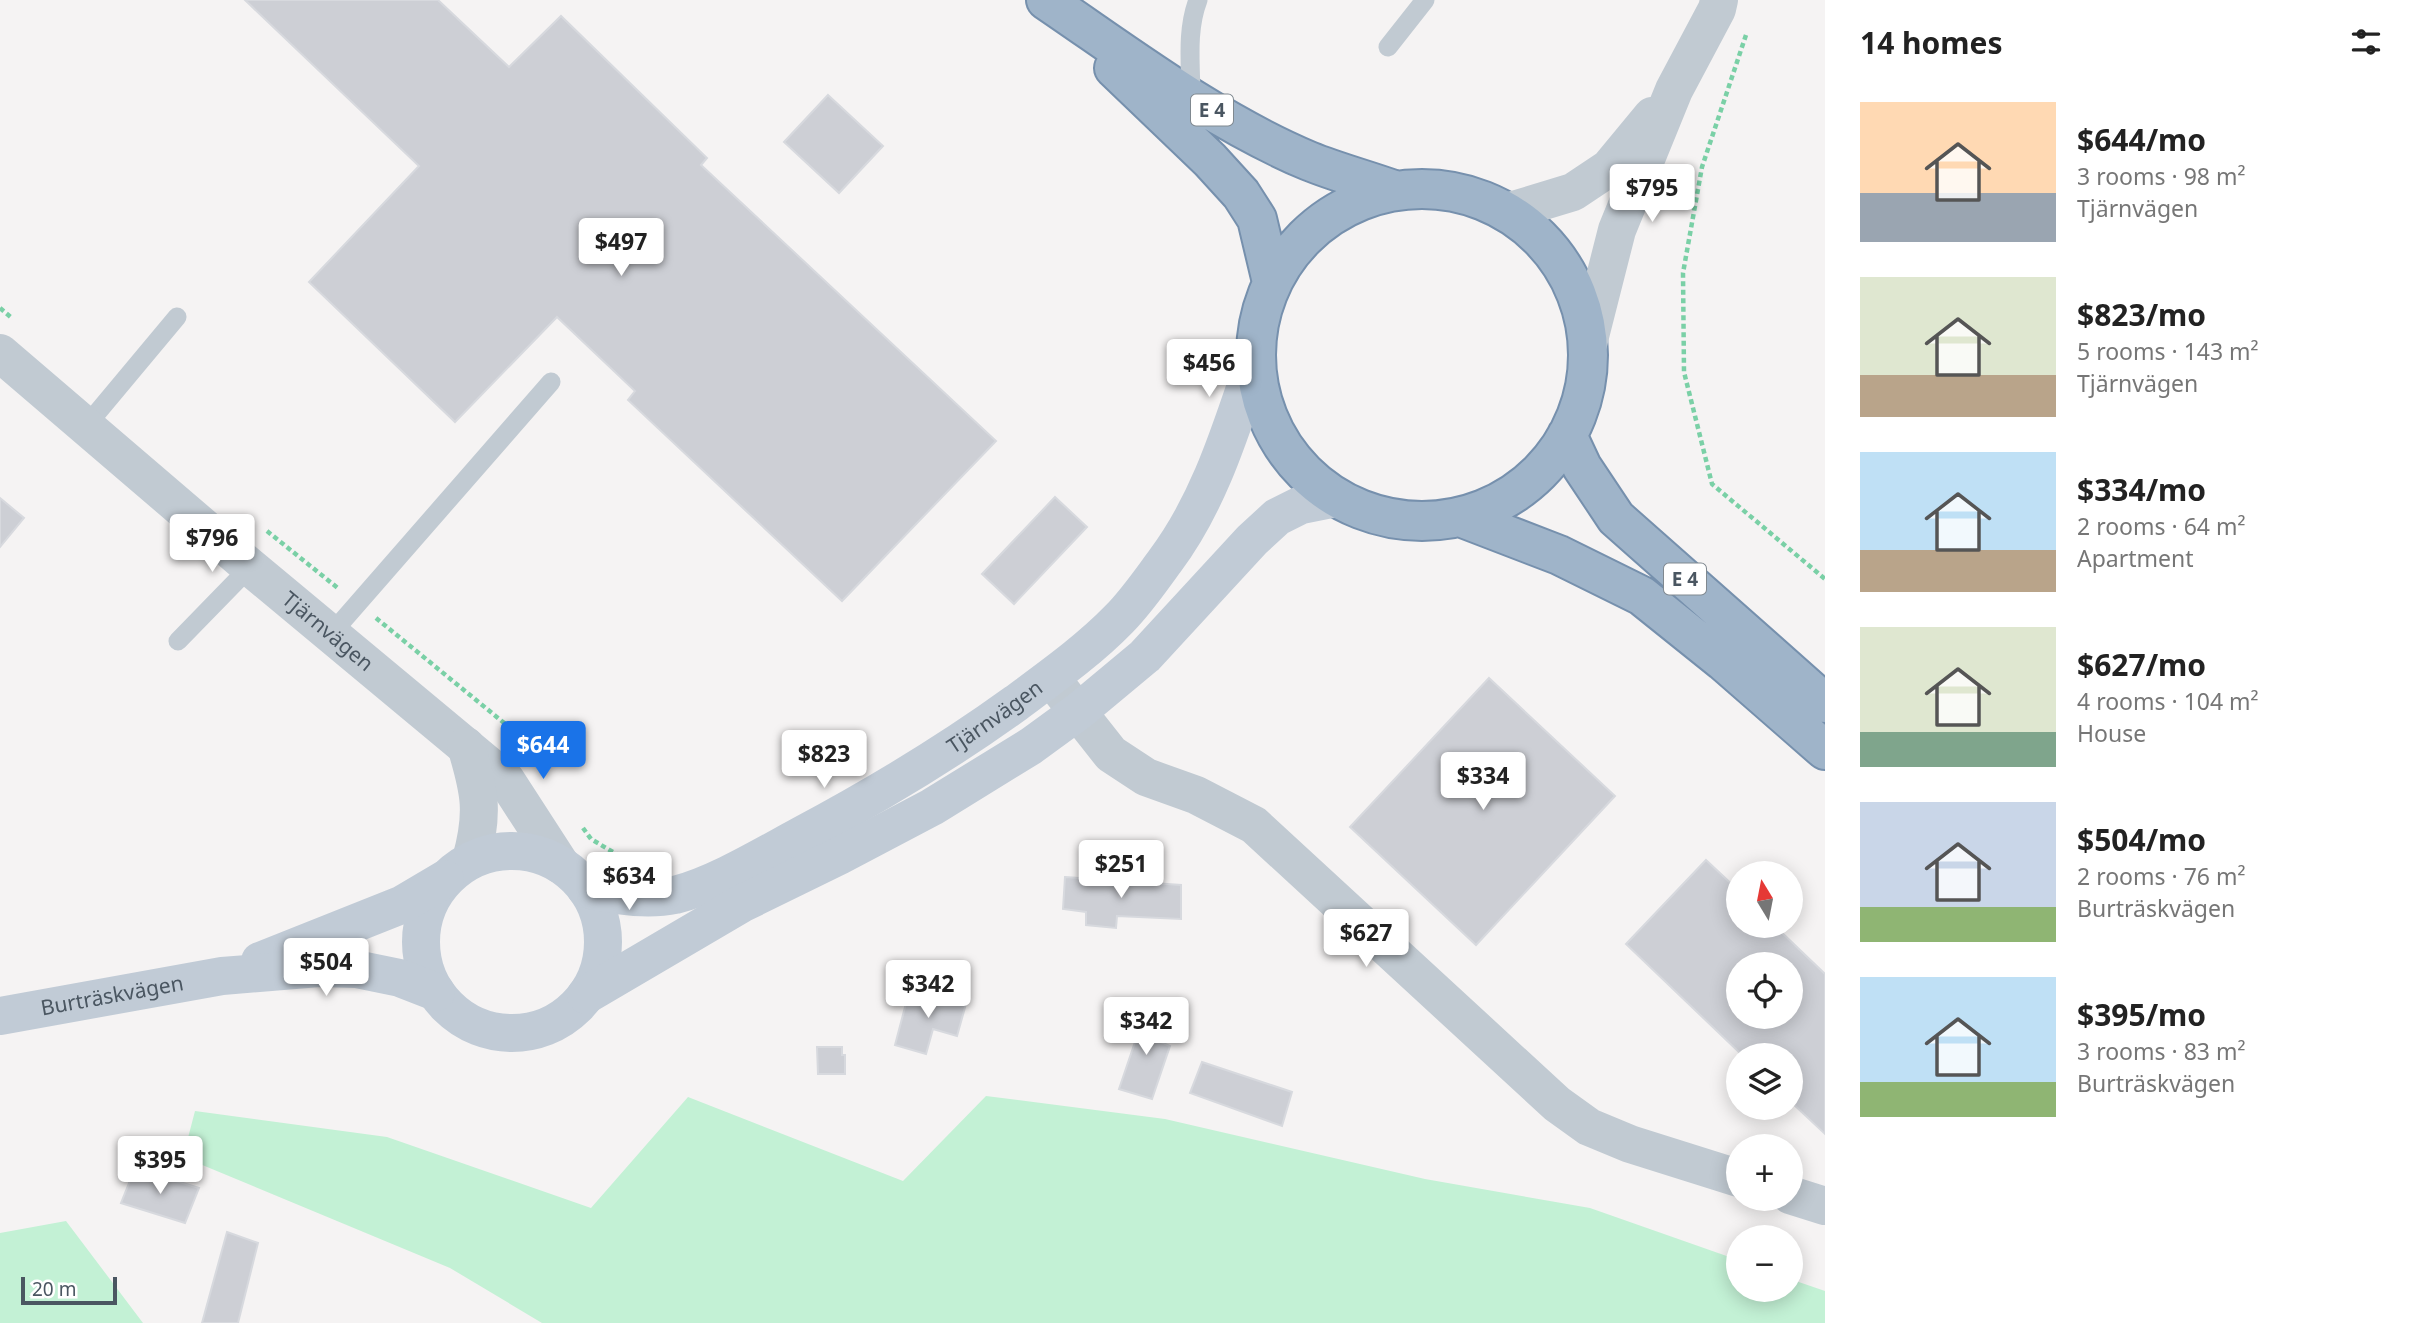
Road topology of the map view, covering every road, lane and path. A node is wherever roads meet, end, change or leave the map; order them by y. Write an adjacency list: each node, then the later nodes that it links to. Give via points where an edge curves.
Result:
1 (1044, 0): 8 (highway, E 4); 11 (highway, E 4, via 1241,194 1263,235)
2 (1198, 0): 8 (lane, via 1190,36)
3 (1425, 0): 6 (lane)
4 (1719, 0): 7 (street)
5 (1746, 32): 22 (path, via 1702,167 1683,274 1684,372 1712,484)
6 (1388, 47)
7 (1674, 90): 10 (street, via 1609,167 1573,192); 13 (street, via 1618,230)
8 (1191, 98): 9 (highway, E 4, via 1309,161)
9 (1394, 190): 10 (highway, via 1464,194); 11 (highway, via 1356,201 1322,221 1293,249)
10 (1507, 212): 13 (highway, via 1543,240 1570,278)
11 (1272, 282): 15 (highway, via 1259,319)
12 (177, 317): 17 (lane)
13 (1588, 344): 18 (highway, via 1584,391)
14 (0, 353): 17 (street, Tjärnvägen)
15 (1255, 359): 19 (highway, via 1263,406 1278,438 1299,467); 25 (main road, Tjärnvägen, via 1220,459 1191,521 1119,619)
16 (551, 382): 23 (lane)
17 (86, 426): 21 (street, Tjärnvägen)
18 (1567, 435): 20 (highway, via 1522,487); 26 (highway, E 4, via 1581,467 1616,518)
19 (1336, 498): 20 (highway, via 1396,519); 27 (main road, Tjärnvägen, via 1301,505 1277,517 1145,656)
20 (1460, 517): 29 (highway, E 4, via 1559,555 1642,596)
21 (250, 567): 23 (street, Tjärnvägen); 24 (lane)
22 (1825, 579)
23 (331, 634): 28 (street, Tjärnvägen)
24 (178, 641)
25 (1051, 678): 27 (street); 31 (main road, Tjärnvägen, via 960,743 864,802 698,887 654,898 613,896)
26 (1825, 704)
27 (1079, 711): 34 (main road, Tjärnvägen, via 932,807 741,904); 36 (street, via 1111,754 1146,777 1196,795 1254,825 1557,1104 1589,1127)
28 (466, 746): 30 (street, via 480,813); 31 (street, Tjärnvägen, via 506,780)
29 (1825, 750)
30 (459, 869): 31 (main road, via 486,854 517,851 547,858); 32 (main road, Burträskvägen, via 401,905); 33 (main road, via 429,904 421,933 424,964)
31 (574, 877): 34 (main road, via 600,918 603,942 600,966)
32 (222, 976): 33 (main road, Burträskvägen, via 319,968 356,970 400,978); 35 (main road, Burträskvägen)
33 (436, 992): 34 (main road, via 447,1006 476,1025 510,1032 545,1027)
34 (586, 995)
35 (0, 1016)
36 (1726, 1174)
37 (1803, 1199): 38 (street)
38 (1825, 1206)

